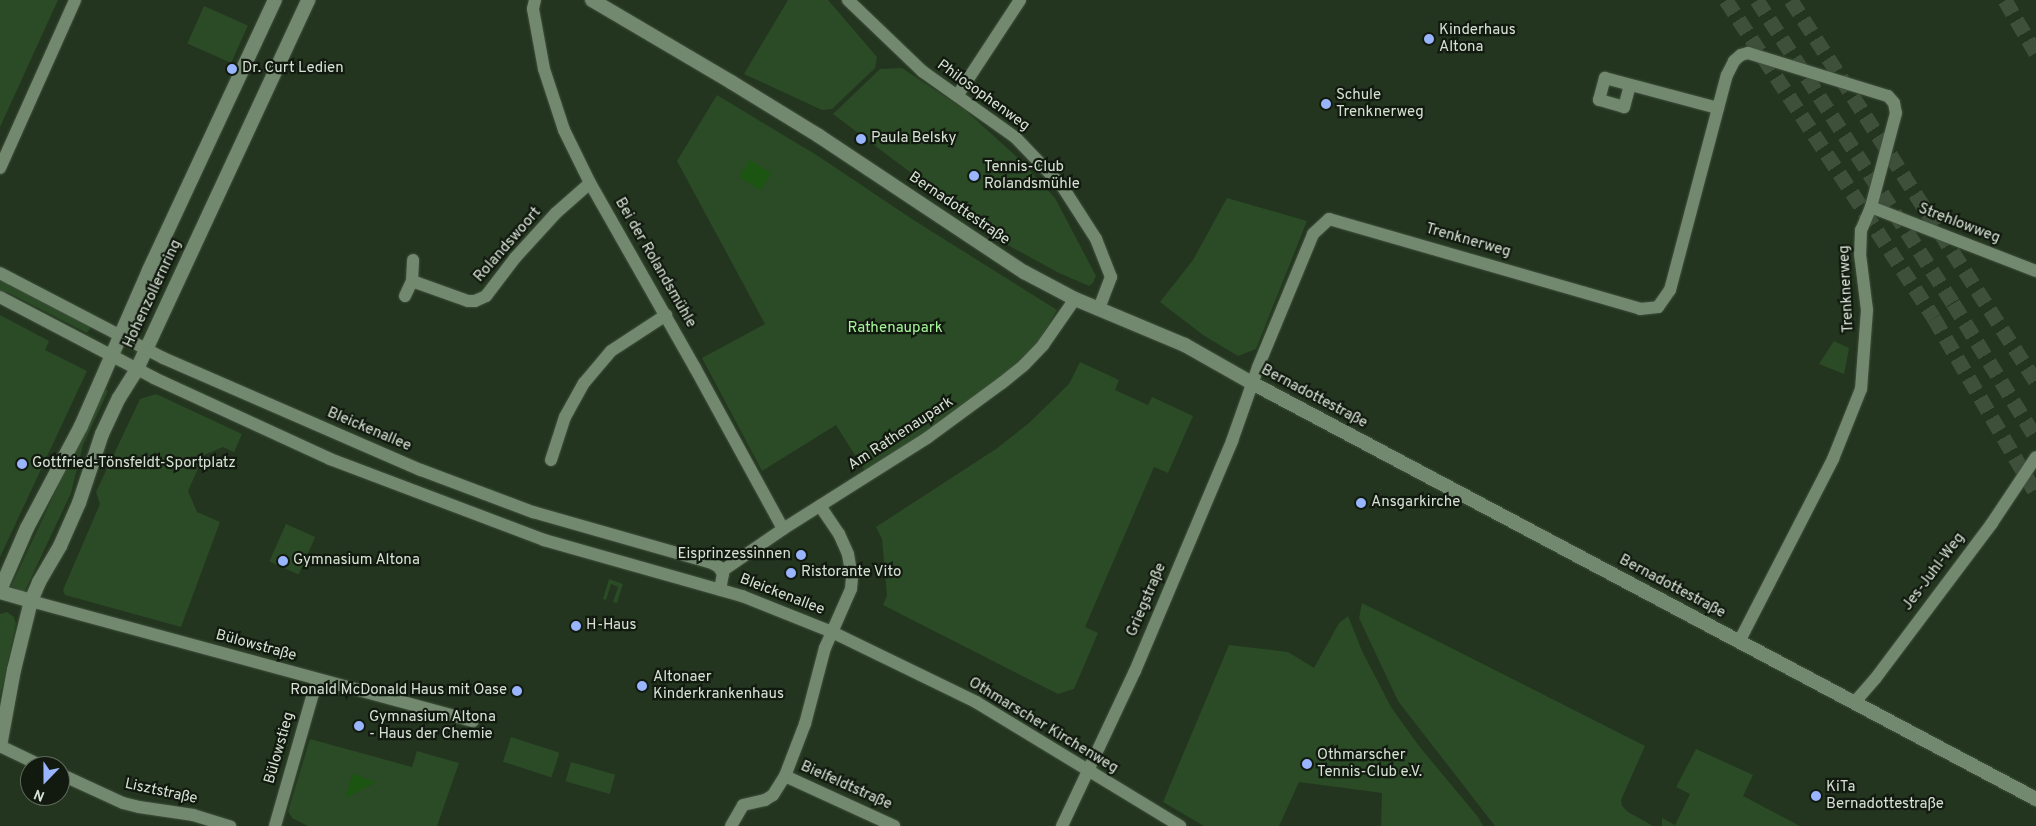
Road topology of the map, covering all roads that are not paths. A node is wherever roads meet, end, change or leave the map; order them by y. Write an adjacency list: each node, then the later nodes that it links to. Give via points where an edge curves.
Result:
1 (75, 0): 11 (street)
2 (276, 0): 23 (street, Hohenzollernring)
3 (308, 0): 24 (street, Hohenzollernring)
4 (535, 0): 12 (street, Bei der Rolandsmühle, via 533,9 544,69 564,130)
5 (592, 0): 20 (street, Bernadottestraße, via 820,136 1024,272)
6 (848, 0): 9 (street, Philosophenweg, via 903,55)
7 (1020, 0): 9 (street)
8 (1630, 85): 10 (street)
9 (957, 96): 21 (street, Philosophenweg, via 1015,137 1062,186 1096,239 1111,277)
10 (1718, 108): 13 (street, Trenknerweg, via 1734,61 1748,53 1888,96 1894,103 1896,119); 27 (street, Trenknerweg, via 1670,290 1658,307 1640,309 1330,219 1314,234)
11 (0, 168)
12 (590, 183): 17 (street, Rolandswoort, via 533,239 486,296 468,301); 22 (street, Bei der Rolandsmühle)
13 (1871, 207): 15 (street, Strehlowweg); 37 (street, Trenknerweg, via 1861,230 1866,337 1860,390 1833,459)
14 (413, 260): 17 (street)
15 (2036, 271)
16 (0, 273): 23 (street, Bleickenallee)
17 (412, 281): 18 (street)
18 (405, 296)
19 (0, 297): 25 (street, Bleickenallee)
20 (1075, 299): 21 (street, Bernadottestraße); 30 (street, Am Rathenaupark, via 1043,345 1002,383 927,438)
21 (1099, 308): 27 (street, Bernadottestraße, via 1185,345)
22 (666, 315): 29 (street, via 612,351 584,383 565,417); 31 (street, Bei der Rolandsmühle)
23 (120, 334): 24 (street, Bleickenallee); 25 (street, Hohenzollernring)
24 (146, 348): 26 (street, Hohenzollernring); 32 (street, Bleickenallee, via 421,470 533,512 712,563)
25 (112, 356): 26 (street, Bleickenallee); 34 (street, Hohenzollernring, via 27,528)
26 (136, 369): 33 (street, Bleickenallee, via 330,459 414,492 544,540); 35 (street, Hohenzollernring, via 102,434 79,503)
27 (1252, 383): 37 (street, Bernadottestraße); 43 (street, Griegstraße, via 1232,441 1135,671)
28 (2036, 457): 39 (street, Jes-Juhl-Weg, via 1986,530)
29 (551, 460)
30 (820, 506): 31 (street, Am Rathenaupark); 36 (street, via 839,534 848,554 852,577 849,596)
31 (783, 529): 32 (street, Am Rathenaupark)
32 (722, 571): 33 (street, Bleickenallee)
33 (720, 590): 36 (street, Bleickenallee)
34 (0, 591): 35 (street, Hohenzollernring)
35 (31, 602): 38 (street, Bülowstraße); 41 (street, Hohenzollernring, via 15,662)
36 (832, 632): 43 (street, Othmarscher Kirchenweg, via 976,702); 44 (street, via 805,724)
37 (1739, 642): 39 (street, Bernadottestraße)
38 (317, 680): 40 (street, Bülowstraße); 48 (street, Bülowstieg)
39 (1854, 703): 46 (street, Bernadottestraße)
40 (473, 721)
41 (0, 746): 42 (street)
42 (21, 756)
43 (1087, 771): 51 (street, Griegstraße); 52 (street, Othmarscher Kirchenweg)
44 (785, 776): 49 (street, via 765,800 743,804); 50 (street, Bielfeldtstraße)
45 (70, 779): 47 (street, Lisztstraße, via 123,803 193,815)
46 (2036, 799)
47 (230, 826)
48 (276, 826)
49 (731, 826)
50 (894, 826)
51 (1062, 826)
52 (1180, 826)

